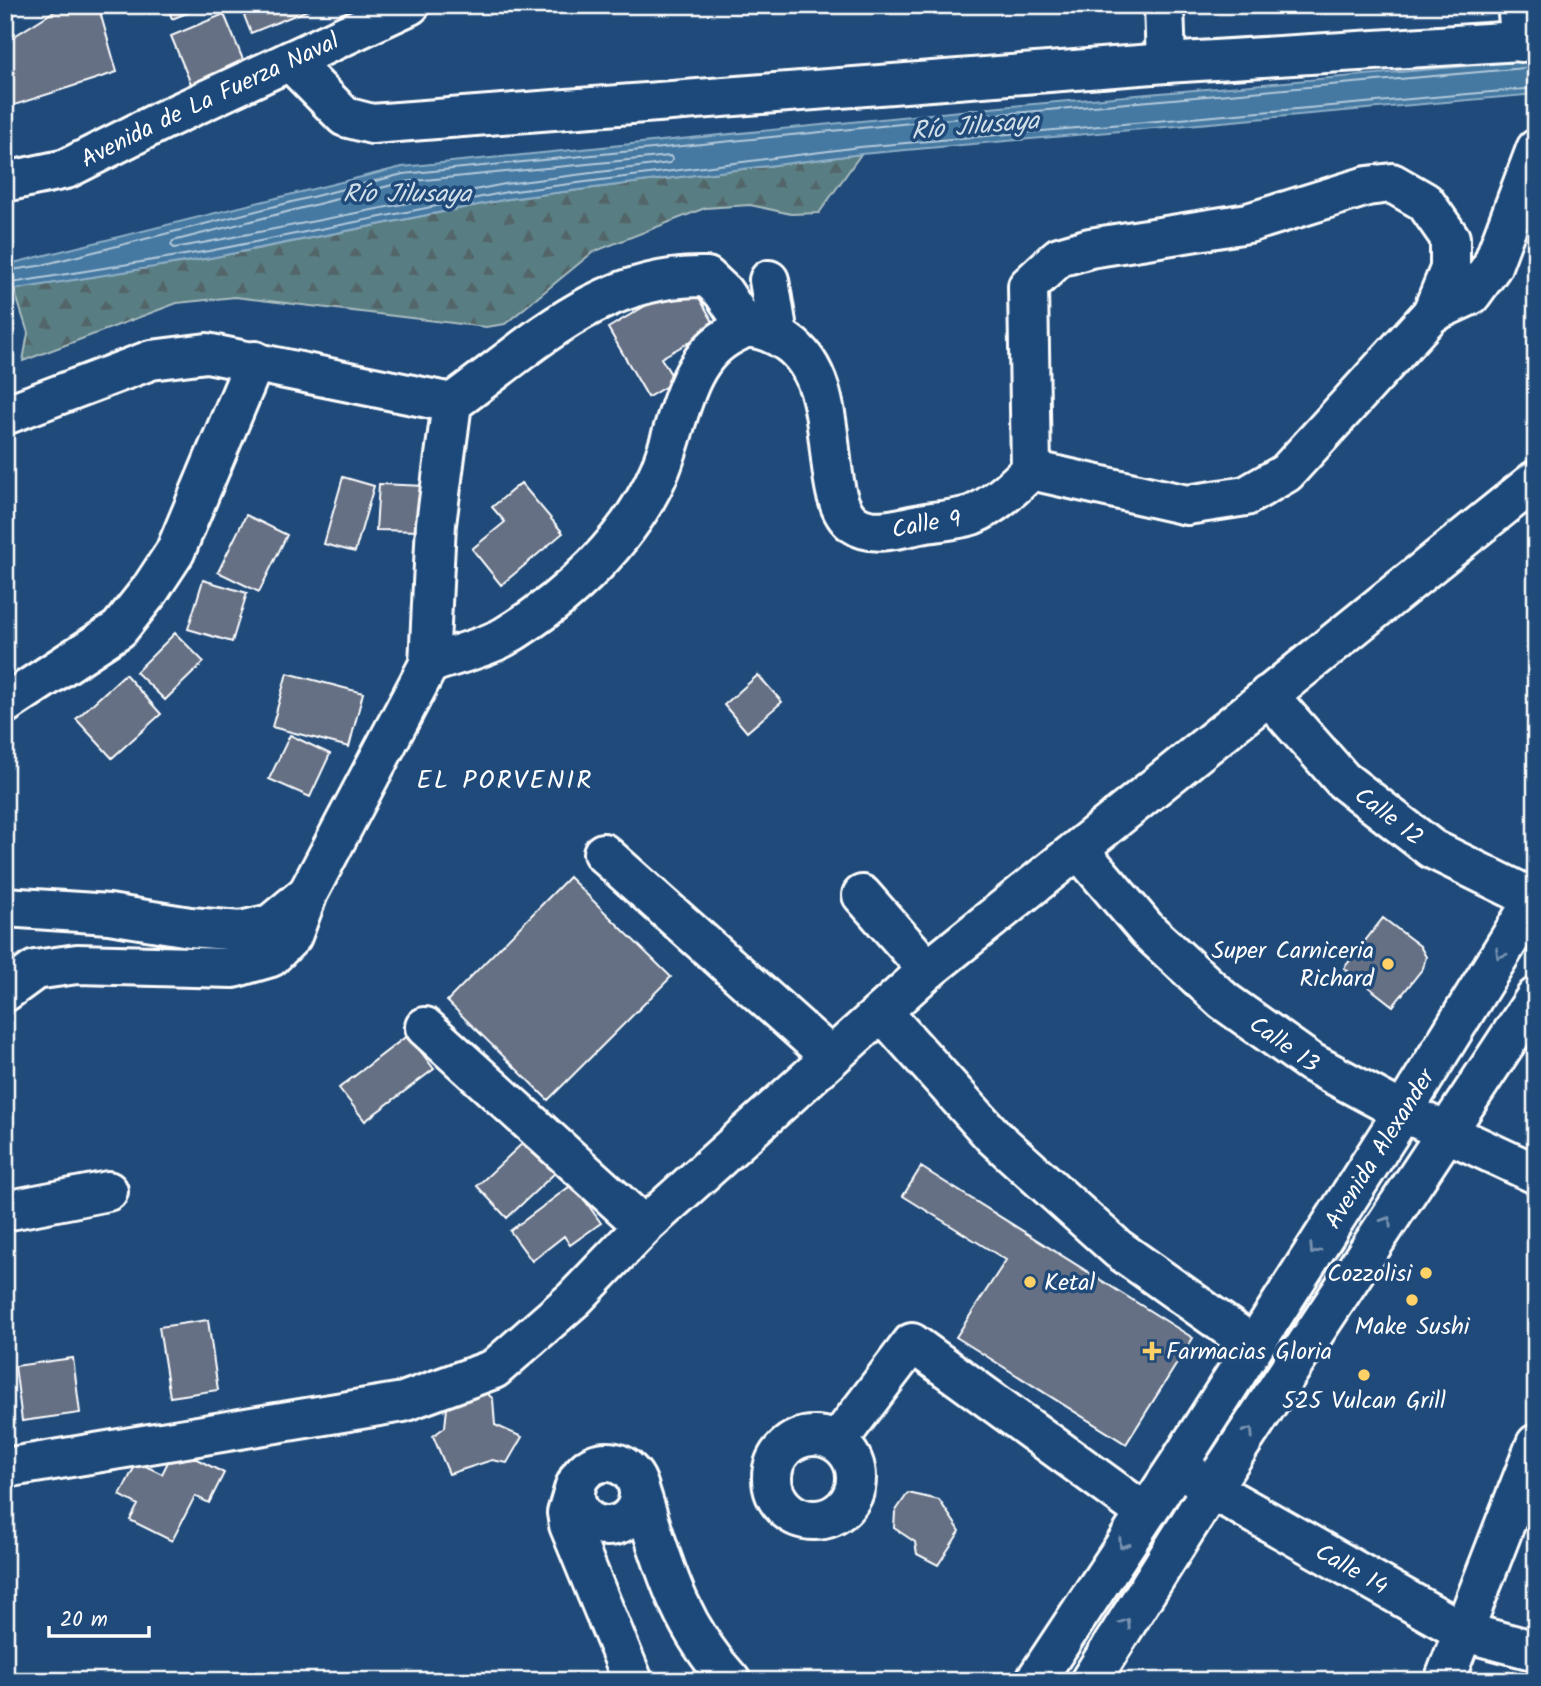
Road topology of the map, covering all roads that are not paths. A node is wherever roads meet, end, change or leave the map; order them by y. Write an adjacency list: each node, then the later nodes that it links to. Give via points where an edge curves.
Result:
1 (410, 5): 4 (street, Avenida de La Fuerza Naval)
2 (1164, 5): 5 (street)
3 (1525, 29): 5 (street)
4 (290, 61): 5 (street, via 345,117 372,124); 7 (street, Avenida de La Fuerza Naval, via 66,169)
5 (1166, 63)
6 (1536, 149): 9 (street, via 1492,266 1471,295)
7 (5, 182)
8 (769, 280): 10 (street)
9 (1432, 313): 14 (street, via 1286,473 1246,496 1186,505); 14 (street, via 1450,269 1450,238 1424,202 1392,183 1367,186 1248,223 1059,257 1028,286)
10 (762, 331): 12 (street, Calle 9, via 707,277 677,276 607,295 559,321); 14 (street, Calle 9, via 797,349 816,375 839,506 854,524 877,532 973,514 1010,491); 16 (street, via 723,339 704,358 681,406 660,470 628,527 565,594 502,638)
11 (255, 361): 12 (street); 13 (street, via 207,353 151,360); 18 (street, via 175,552 150,590 119,629)
12 (452, 403): 16 (street, via 436,524)
13 (5, 415)
14 (1031, 470)
15 (1536, 480): 17 (street)
16 (429, 664): 21 (street)
17 (1268, 695): 19 (street); 23 (street, Calle 12, via 1353,788 1433,849)
18 (5, 704)
19 (1079, 850): 25 (street); 31 (street, Calle 13, via 1147,930 1224,1001 1310,1062)
20 (603, 853): 30 (street)
21 (308, 893): 24 (street, via 271,925 241,930); 26 (street, via 292,936 271,957 233,968 78,964 46,968 35,970)
22 (862, 895): 25 (street)
23 (1535, 898): 31 (street, Avenida Alexander, one-way to 31)
24 (5, 906)
25 (928, 970): 28 (street)
26 (5, 992)
27 (1536, 997): 32 (street, Avenida Alexander)
28 (883, 1013): 30 (street); 37 (street, via 994,1138 1035,1175 1118,1249)
29 (425, 1027): 36 (street)
30 (831, 1057): 36 (street)
31 (1403, 1112): 32 (street, Calle 13); 37 (street, Avenida Alexander, one-way to 37)
32 (1447, 1131): 33 (street, Calle 13); 43 (street, Avenida Alexander, one-way to 32)
33 (1536, 1174)
34 (108, 1191): 35 (street)
35 (5, 1211)
36 (644, 1226): 41 (street, via 575,1299 495,1369 403,1402)
37 (1253, 1345): 40 (street, Avenida Alexander)
38 (837, 1443): 44 (street, via 912,1343)
39 (1536, 1444): 47 (street)
40 (1178, 1465): 43 (street, Calle 14); 44 (street, Avenida Alexander)
41 (5, 1468)
42 (575, 1486): 45 (street, via 577,1508 584,1517 603,1526); 45 (street, via 586,1468 606,1461 626,1467 638,1485); 46 (street, via 567,1513)
43 (1212, 1489): 47 (street, Calle 14); 52 (street, Avenida Alexander, one-way to 43)
44 (1144, 1512): 51 (street, Avenida Alexander, one-way to 51)
45 (631, 1529): 46 (street, via 597,1536); 50 (street, via 705,1653)
46 (587, 1565): 49 (street)
47 (1464, 1632): 48 (street, Calle 14); 53 (street)
48 (1536, 1651)
49 (633, 1681)
50 (731, 1681)
51 (1035, 1681)
52 (1090, 1681)
53 (1444, 1681)

